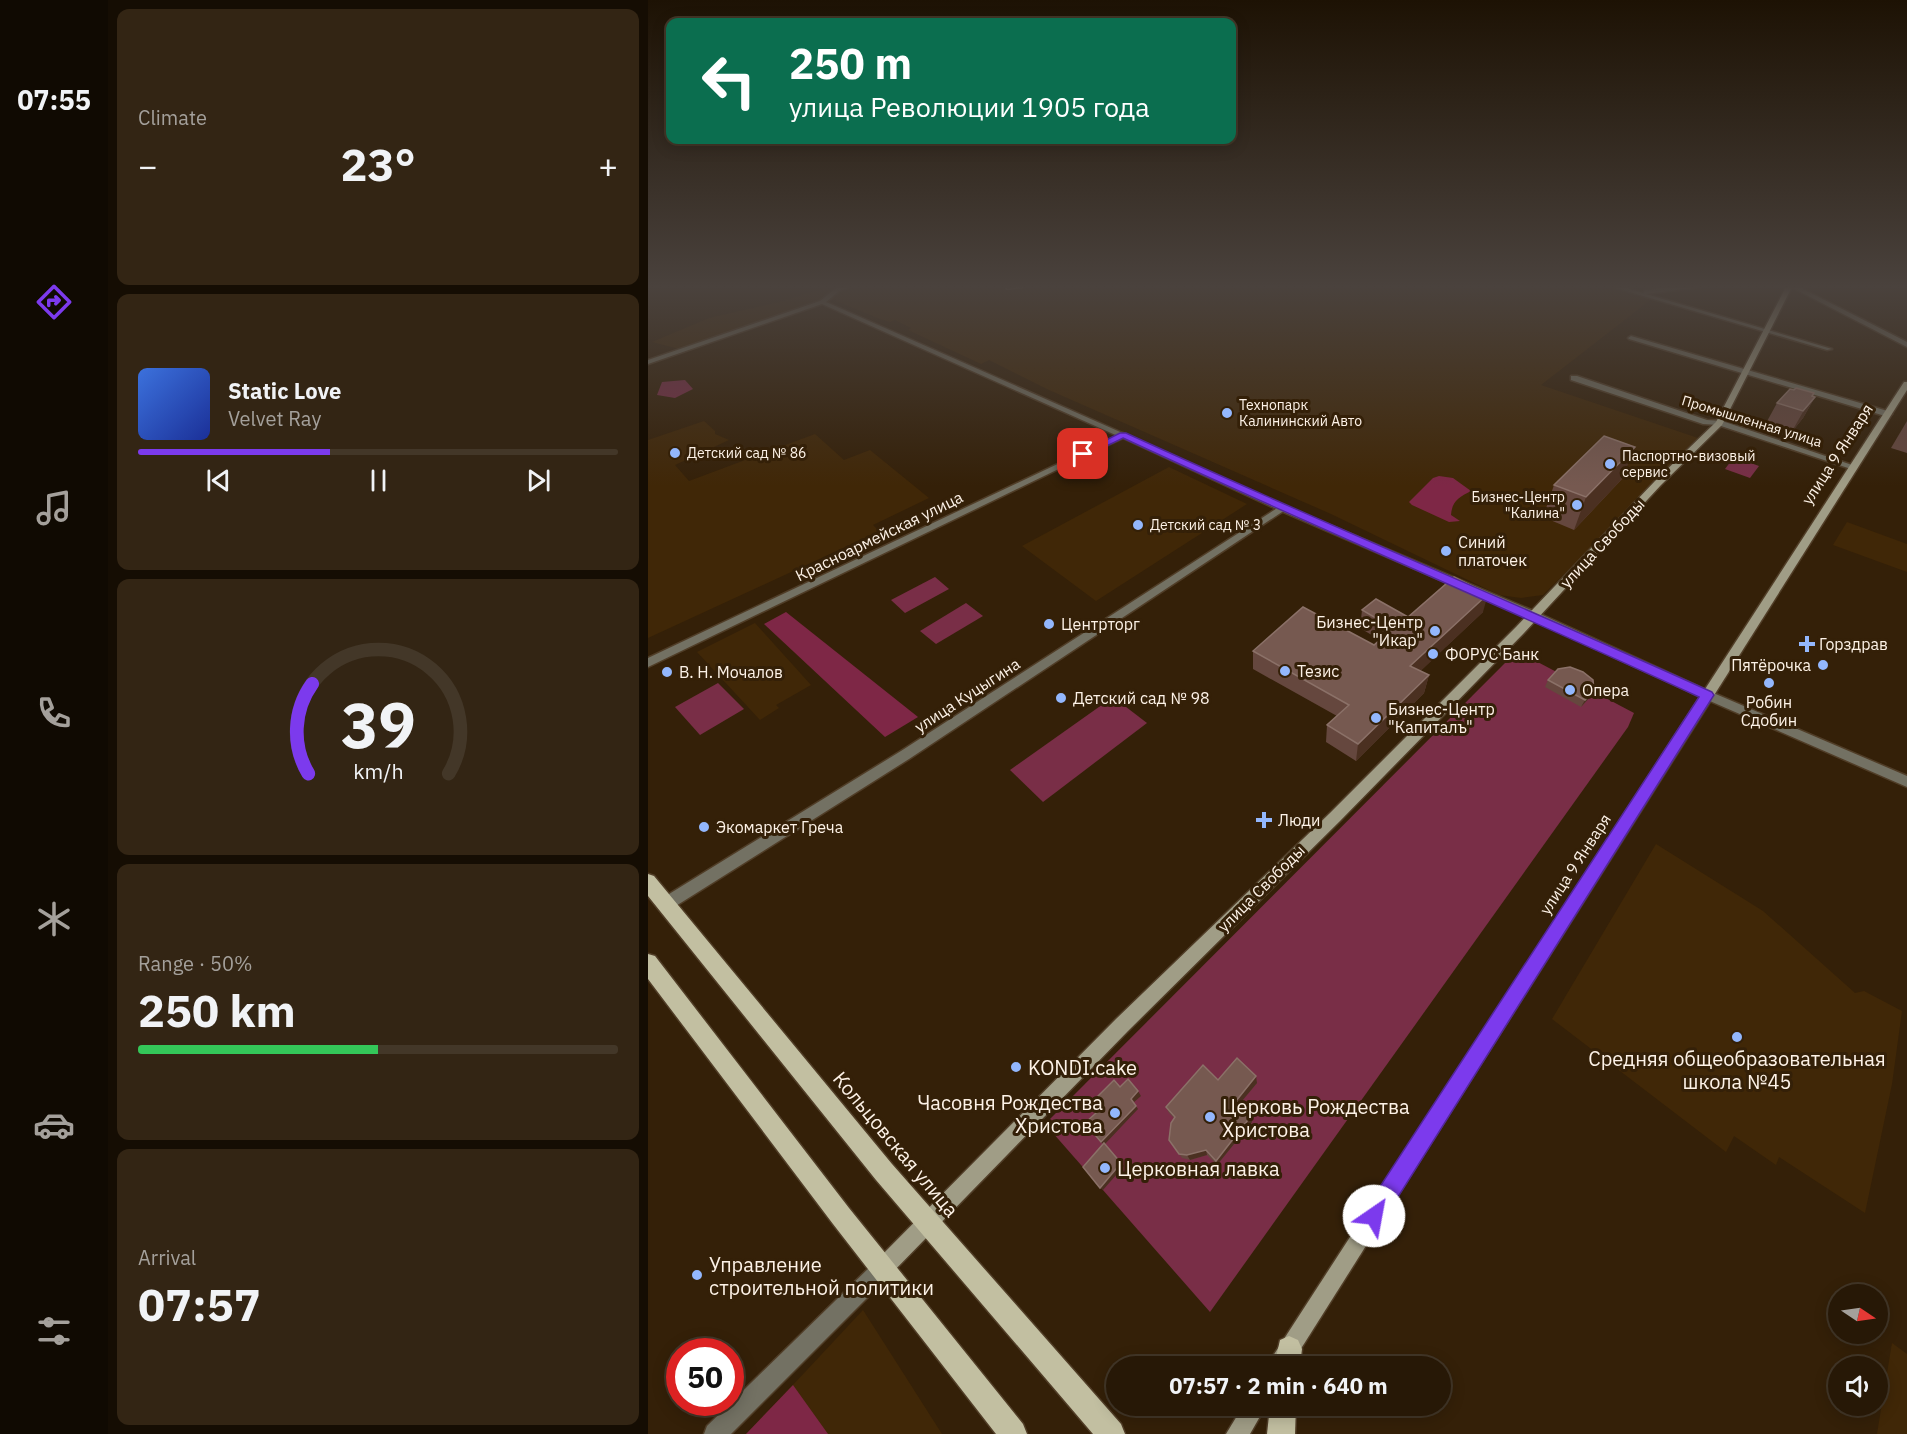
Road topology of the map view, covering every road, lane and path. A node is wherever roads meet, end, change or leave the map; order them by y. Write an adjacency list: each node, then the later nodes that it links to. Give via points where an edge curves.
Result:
1 (677, 352): 5 (street)
2 (933, 352): 11 (street)
3 (1677, 352): 6 (street)
4 (1756, 352): 6 (main road, улица Свободы)
5 (648, 362)
6 (1745, 372): 9 (street); 10 (main road, улица Свободы)
7 (1574, 378): 10 (street, Промышленная улица)
8 (1907, 384): 9 (main road, улица 9 Января)
9 (1887, 414): 12 (main road, улица 9 Января)
10 (1719, 423): 12 (street, Промышленная улица); 14 (main road, улица Свободы)
11 (1123, 435): 13 (street); 15 (street, Красноармейская улица)
12 (1854, 467): 16 (main road, улица 9 Января)
13 (1282, 508): 14 (street); 19 (street, улица Куцыгина, via 915,748)
14 (1532, 615): 16 (street); 21 (main road, улица Свободы)
15 (648, 663)
16 (1707, 695): 17 (street); 23 (main road, улица 9 Января)
17 (1907, 782)
18 (648, 882): 19 (main road, Кольцовская улица)
19 (666, 904): 21 (main road, Кольцовская улица)
20 (648, 963): 22 (main road)
21 (928, 1222): 22 (main road, улица Свободы); 28 (main road, Кольцовская улица)
22 (882, 1269): 26 (street, улица Свободы); 27 (main road)
23 (1288, 1356)
24 (1249, 1416): 29 (main road)
25 (1282, 1416): 30 (main road)
26 (715, 1434)
27 (1013, 1434)
28 (1111, 1434)
29 (1237, 1434)
30 (1281, 1434)

